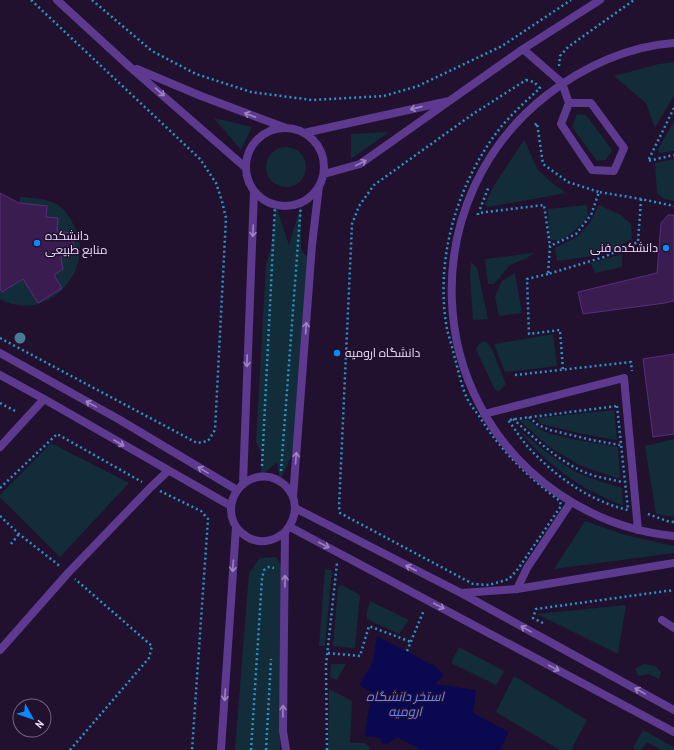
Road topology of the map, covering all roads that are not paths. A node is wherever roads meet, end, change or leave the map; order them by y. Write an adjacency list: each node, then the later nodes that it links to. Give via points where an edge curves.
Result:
1 (57, 0): 5 (lane)
2 (600, 0): 4 (lane)
3 (674, 43): 6 (lane, via 642,48 614,57 587,68)
4 (523, 49): 6 (lane); 7 (lane)
5 (130, 67): 9 (lane, one-way to 5); 11 (lane, one-way to 11)
6 (562, 83): 8 (lane); 18 (lane, via 532,106 506,134 485,164 469,198 458,234 452,271 452,308 457,345 468,380)
7 (454, 99): 10 (lane, one-way to 10); 12 (lane, one-way to 7, via 360,164)
8 (569, 103): 8 (lane, via 591,103 624,148 614,170 592,170 561,124)
9 (287, 128): 10 (lane); 11 (lane, via 274,130 253,144)
10 (304, 134): 12 (lane, via 314,141 320,150)
11 (246, 168): 14 (lane, via 248,181)
12 (324, 174): 13 (lane)
13 (319, 186): 14 (lane, via 312,196 301,203 288,206 276,205); 22 (lane, one-way to 13)
14 (254, 192): 21 (lane, one-way to 21)
15 (0, 353): 21 (lane, one-way to 15)
16 (0, 375): 17 (lane)
17 (44, 399): 19 (lane); 20 (lane, one-way to 20)
18 (484, 414): 23 (lane, via 522,464); 28 (lane, via 624,378)
19 (0, 447)
20 (168, 471): 24 (lane); 35 (lane, via 68,573)
21 (240, 487): 22 (lane, via 252,479 271,478 288,488); 24 (lane)
22 (293, 497): 25 (lane)
23 (571, 502): 28 (lane, via 593,514); 31 (lane)
24 (231, 506): 26 (lane)
25 (295, 508): 27 (lane, via 293,521); 32 (lane, one-way to 25)
26 (236, 527): 27 (lane, via 254,540 265,541 276,539); 38 (lane, one-way to 38)
27 (288, 530): 37 (lane, one-way to 37); 39 (lane, one-way to 27, via 283,731)
28 (638, 530): 29 (lane)
29 (674, 536)
30 (674, 563): 31 (lane)
31 (516, 589): 32 (lane)
32 (461, 594): 36 (lane, one-way to 32)
33 (662, 620): 34 (lane)
34 (674, 628)
35 (0, 650)
36 (674, 710)
37 (674, 732)
38 (221, 750)
39 (286, 750)

